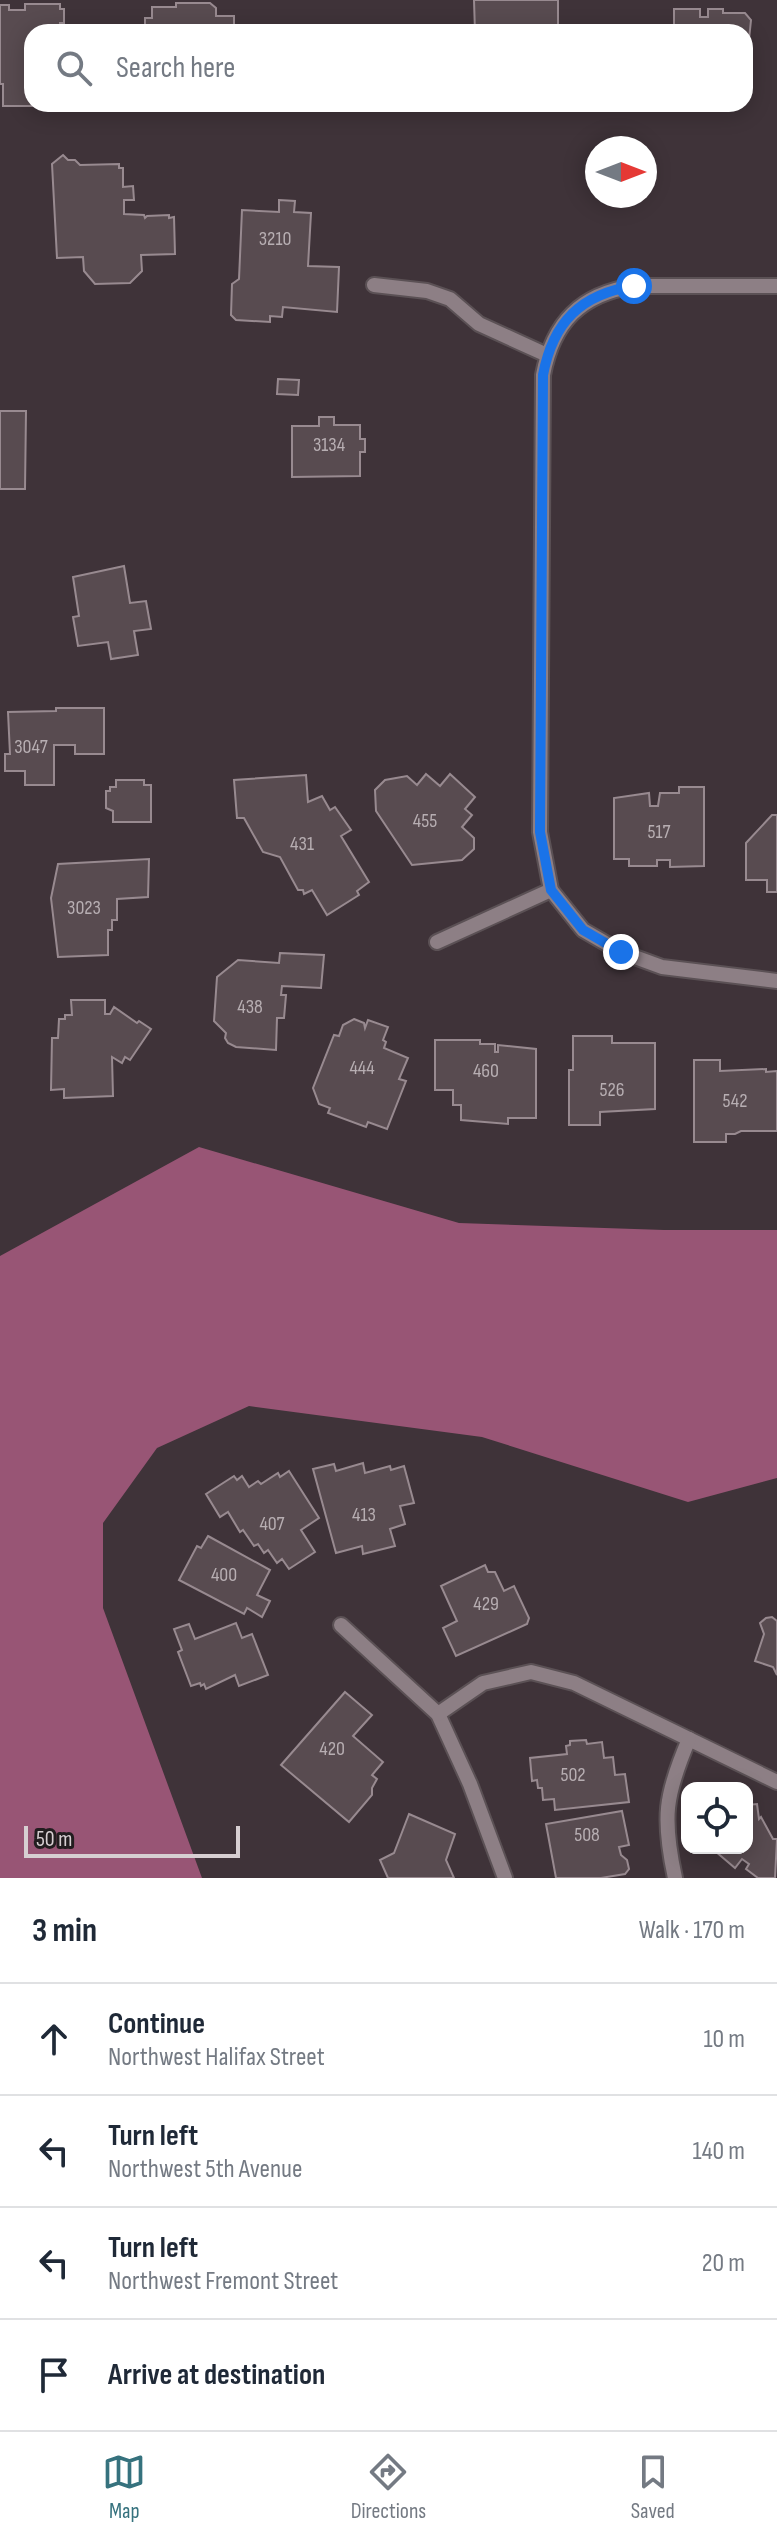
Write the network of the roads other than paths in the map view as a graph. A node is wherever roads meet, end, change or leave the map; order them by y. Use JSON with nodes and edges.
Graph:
{"nodes":[{"id":1,"x":374,"y":285,"type":"dead end"},
{"id":2,"x":777,"y":286,"type":"edge"},
{"id":3,"x":547,"y":355,"type":"junction"},
{"id":4,"x":551,"y":890,"type":"junction"},
{"id":5,"x":437,"y":942,"type":"dead end"},
{"id":6,"x":777,"y":981,"type":"edge"},
{"id":7,"x":341,"y":1625,"type":"dead end"},
{"id":8,"x":438,"y":1714,"type":"junction"},
{"id":9,"x":689,"y":1739,"type":"junction"},
{"id":10,"x":777,"y":1782,"type":"edge"},
{"id":11,"x":505,"y":1878,"type":"edge"},
{"id":12,"x":675,"y":1878,"type":"edge"}],
"edges":[{"from":1,"to":3,"type":"street"},
{"from":2,"to":3,"type":"street"},
{"from":3,"to":4,"type":"street"},
{"from":4,"to":5,"type":"street"},
{"from":4,"to":6,"type":"street"},
{"from":7,"to":8,"type":"street"},
{"from":8,"to":9,"type":"street"},
{"from":8,"to":11,"type":"street"},
{"from":9,"to":10,"type":"street"},
{"from":9,"to":12,"type":"street"}]}
